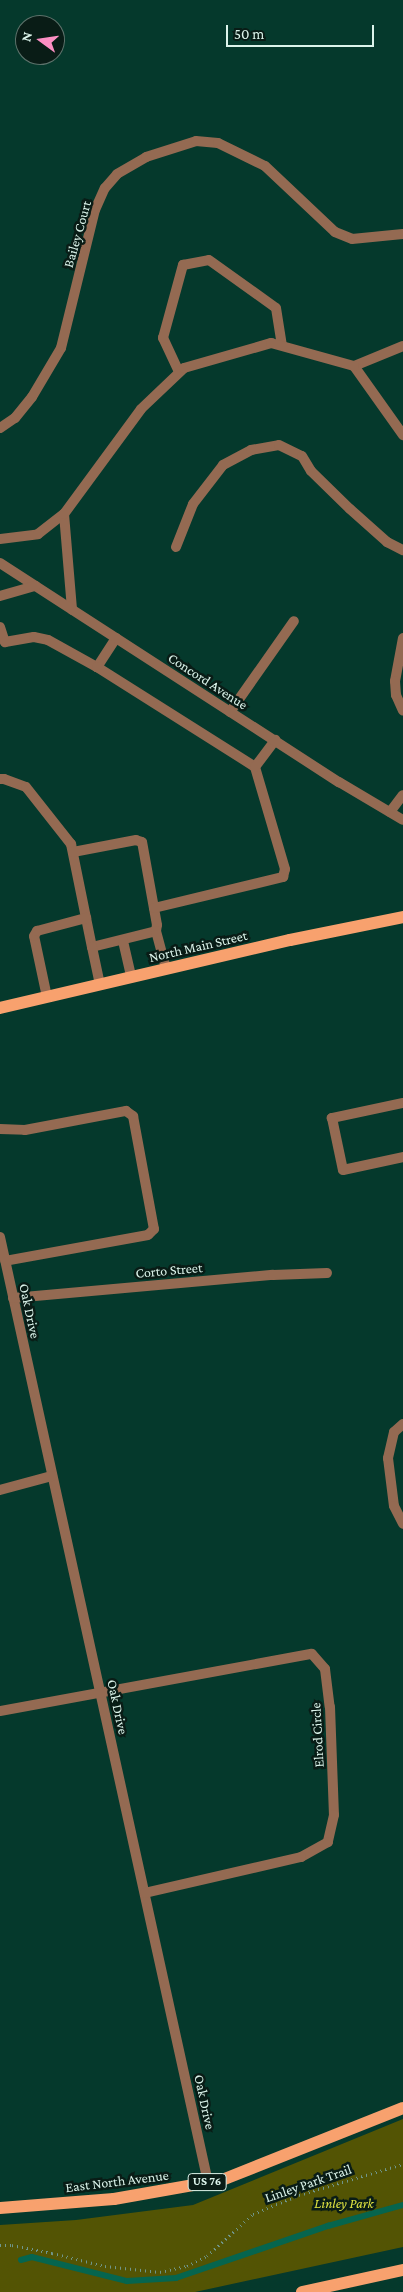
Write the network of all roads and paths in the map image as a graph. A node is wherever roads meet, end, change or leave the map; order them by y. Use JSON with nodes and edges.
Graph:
{"nodes":[{"id":1,"x":403,"y":234,"type":"edge"},
{"id":2,"x":282,"y":345,"type":"junction"},
{"id":3,"x":403,"y":346,"type":"edge"},
{"id":4,"x":354,"y":366,"type":"junction"},
{"id":5,"x":179,"y":372,"type":"junction"},
{"id":6,"x":0,"y":428,"type":"edge"},
{"id":7,"x":403,"y":435,"type":"edge"},
{"id":8,"x":64,"y":514,"type":"junction"},
{"id":9,"x":0,"y":539,"type":"edge"},
{"id":10,"x":176,"y":547,"type":"dead end"},
{"id":11,"x":403,"y":550,"type":"edge"},
{"id":12,"x":0,"y":563,"type":"edge"},
{"id":13,"x":36,"y":586,"type":"junction"},
{"id":14,"x":0,"y":596,"type":"edge"},
{"id":15,"x":72,"y":610,"type":"junction"},
{"id":16,"x":294,"y":621,"type":"dead end"},
{"id":17,"x":0,"y":627,"type":"edge"},
{"id":18,"x":116,"y":638,"type":"junction"},
{"id":19,"x":403,"y":638,"type":"edge"},
{"id":20,"x":2,"y":643,"type":"edge"},
{"id":21,"x":97,"y":667,"type":"junction"},
{"id":22,"x":403,"y":710,"type":"edge"},
{"id":23,"x":230,"y":712,"type":"junction"},
{"id":24,"x":275,"y":740,"type":"junction"},
{"id":25,"x":255,"y":767,"type":"junction"},
{"id":26,"x":0,"y":779,"type":"edge"},
{"id":27,"x":403,"y":795,"type":"edge"},
{"id":28,"x":390,"y":812,"type":"junction"},
{"id":29,"x":403,"y":820,"type":"edge"},
{"id":30,"x":73,"y":852,"type":"junction"},
{"id":31,"x":154,"y":908,"type":"junction"},
{"id":32,"x":403,"y":917,"type":"edge"},
{"id":33,"x":86,"y":918,"type":"junction"},
{"id":34,"x":156,"y":931,"type":"junction"},
{"id":35,"x":123,"y":941,"type":"junction"},
{"id":36,"x":92,"y":947,"type":"junction"},
{"id":37,"x":166,"y":969,"type":"junction"},
{"id":38,"x":131,"y":977,"type":"junction"},
{"id":39,"x":100,"y":984,"type":"junction"},
{"id":40,"x":47,"y":997,"type":"junction"},
{"id":41,"x":0,"y":1008,"type":"edge"},
{"id":42,"x":403,"y":1103,"type":"edge"},
{"id":43,"x":0,"y":1129,"type":"edge"},
{"id":44,"x":403,"y":1157,"type":"edge"},
{"id":45,"x":0,"y":1237,"type":"edge"},
{"id":46,"x":5,"y":1261,"type":"junction"},
{"id":47,"x":327,"y":1273,"type":"dead end"},
{"id":48,"x":13,"y":1298,"type":"junction"},
{"id":49,"x":403,"y":1424,"type":"edge"},
{"id":50,"x":52,"y":1476,"type":"junction"},
{"id":51,"x":0,"y":1490,"type":"edge"},
{"id":52,"x":403,"y":1524,"type":"edge"},
{"id":53,"x":101,"y":1692,"type":"junction"},
{"id":54,"x":0,"y":1711,"type":"edge"},
{"id":55,"x":144,"y":1893,"type":"junction"},
{"id":56,"x":403,"y":2108,"type":"edge"},
{"id":57,"x":403,"y":2164,"type":"edge"},
{"id":58,"x":208,"y":2182,"type":"junction"},
{"id":59,"x":0,"y":2208,"type":"edge"},
{"id":60,"x":0,"y":2245,"type":"edge"},
{"id":61,"x":403,"y":2270,"type":"edge"},
{"id":62,"x":302,"y":2292,"type":"edge"}],
"edges":[{"from":1,"to":6,"type":"street","name":"Bailey Court"},
{"from":2,"to":4,"type":"street"},
{"from":2,"to":5,"type":"street"},
{"from":2,"to":5,"type":"street"},
{"from":3,"to":4,"type":"street"},
{"from":4,"to":7,"type":"street"},
{"from":5,"to":8,"type":"street"},
{"from":8,"to":9,"type":"street"},
{"from":8,"to":15,"type":"street"},
{"from":10,"to":11,"type":"street"},
{"from":12,"to":13,"type":"street","name":"Concord Avenue"},
{"from":13,"to":14,"type":"street"},
{"from":13,"to":15,"type":"street","name":"Concord Avenue"},
{"from":15,"to":18,"type":"street","name":"Concord Avenue"},
{"from":16,"to":23,"type":"street"},
{"from":17,"to":20,"type":"street"},
{"from":18,"to":21,"type":"street"},
{"from":18,"to":23,"type":"street","name":"Concord Avenue"},
{"from":19,"to":22,"type":"street"},
{"from":20,"to":21,"type":"street"},
{"from":21,"to":25,"type":"street"},
{"from":23,"to":24,"type":"street","name":"Concord Avenue"},
{"from":24,"to":25,"type":"street"},
{"from":24,"to":28,"type":"street","name":"Concord Avenue"},
{"from":25,"to":31,"type":"street"},
{"from":26,"to":30,"type":"street"},
{"from":27,"to":28,"type":"street"},
{"from":28,"to":29,"type":"street","name":"Concord Avenue"},
{"from":30,"to":31,"type":"street"},
{"from":30,"to":33,"type":"street"},
{"from":31,"to":34,"type":"street"},
{"from":32,"to":37,"type":"main road","name":"North Main Street"},
{"from":33,"to":36,"type":"street"},
{"from":33,"to":40,"type":"street"},
{"from":34,"to":35,"type":"street"},
{"from":34,"to":37,"type":"street"},
{"from":35,"to":36,"type":"street"},
{"from":35,"to":38,"type":"street"},
{"from":36,"to":39,"type":"street"},
{"from":37,"to":38,"type":"main road","name":"North Main Street"},
{"from":38,"to":39,"type":"main road","name":"North Main Street"},
{"from":39,"to":40,"type":"main road","name":"North Main Street"},
{"from":40,"to":41,"type":"main road","name":"North Main Street"},
{"from":42,"to":44,"type":"street"},
{"from":43,"to":46,"type":"street"},
{"from":45,"to":46,"type":"street","name":"Oak Drive"},
{"from":46,"to":48,"type":"street","name":"Oak Drive"},
{"from":47,"to":48,"type":"street","name":"Corto Street"},
{"from":48,"to":50,"type":"street","name":"Oak Drive"},
{"from":49,"to":52,"type":"street"},
{"from":50,"to":51,"type":"street"},
{"from":50,"to":53,"type":"street","name":"Oak Drive"},
{"from":53,"to":54,"type":"street"},
{"from":53,"to":55,"type":"street","name":"Oak Drive"},
{"from":53,"to":55,"type":"street","name":"Elrod Circle"},
{"from":55,"to":58,"type":"street","name":"Oak Drive"},
{"from":56,"to":58,"type":"main road","name":"East North Avenue","number":"US 76"},
{"from":57,"to":60,"type":"path","name":"Linley Park Trail"},
{"from":58,"to":59,"type":"main road","name":"East North Avenue","number":"US 76"},
{"from":61,"to":62,"type":"main road"}]}
